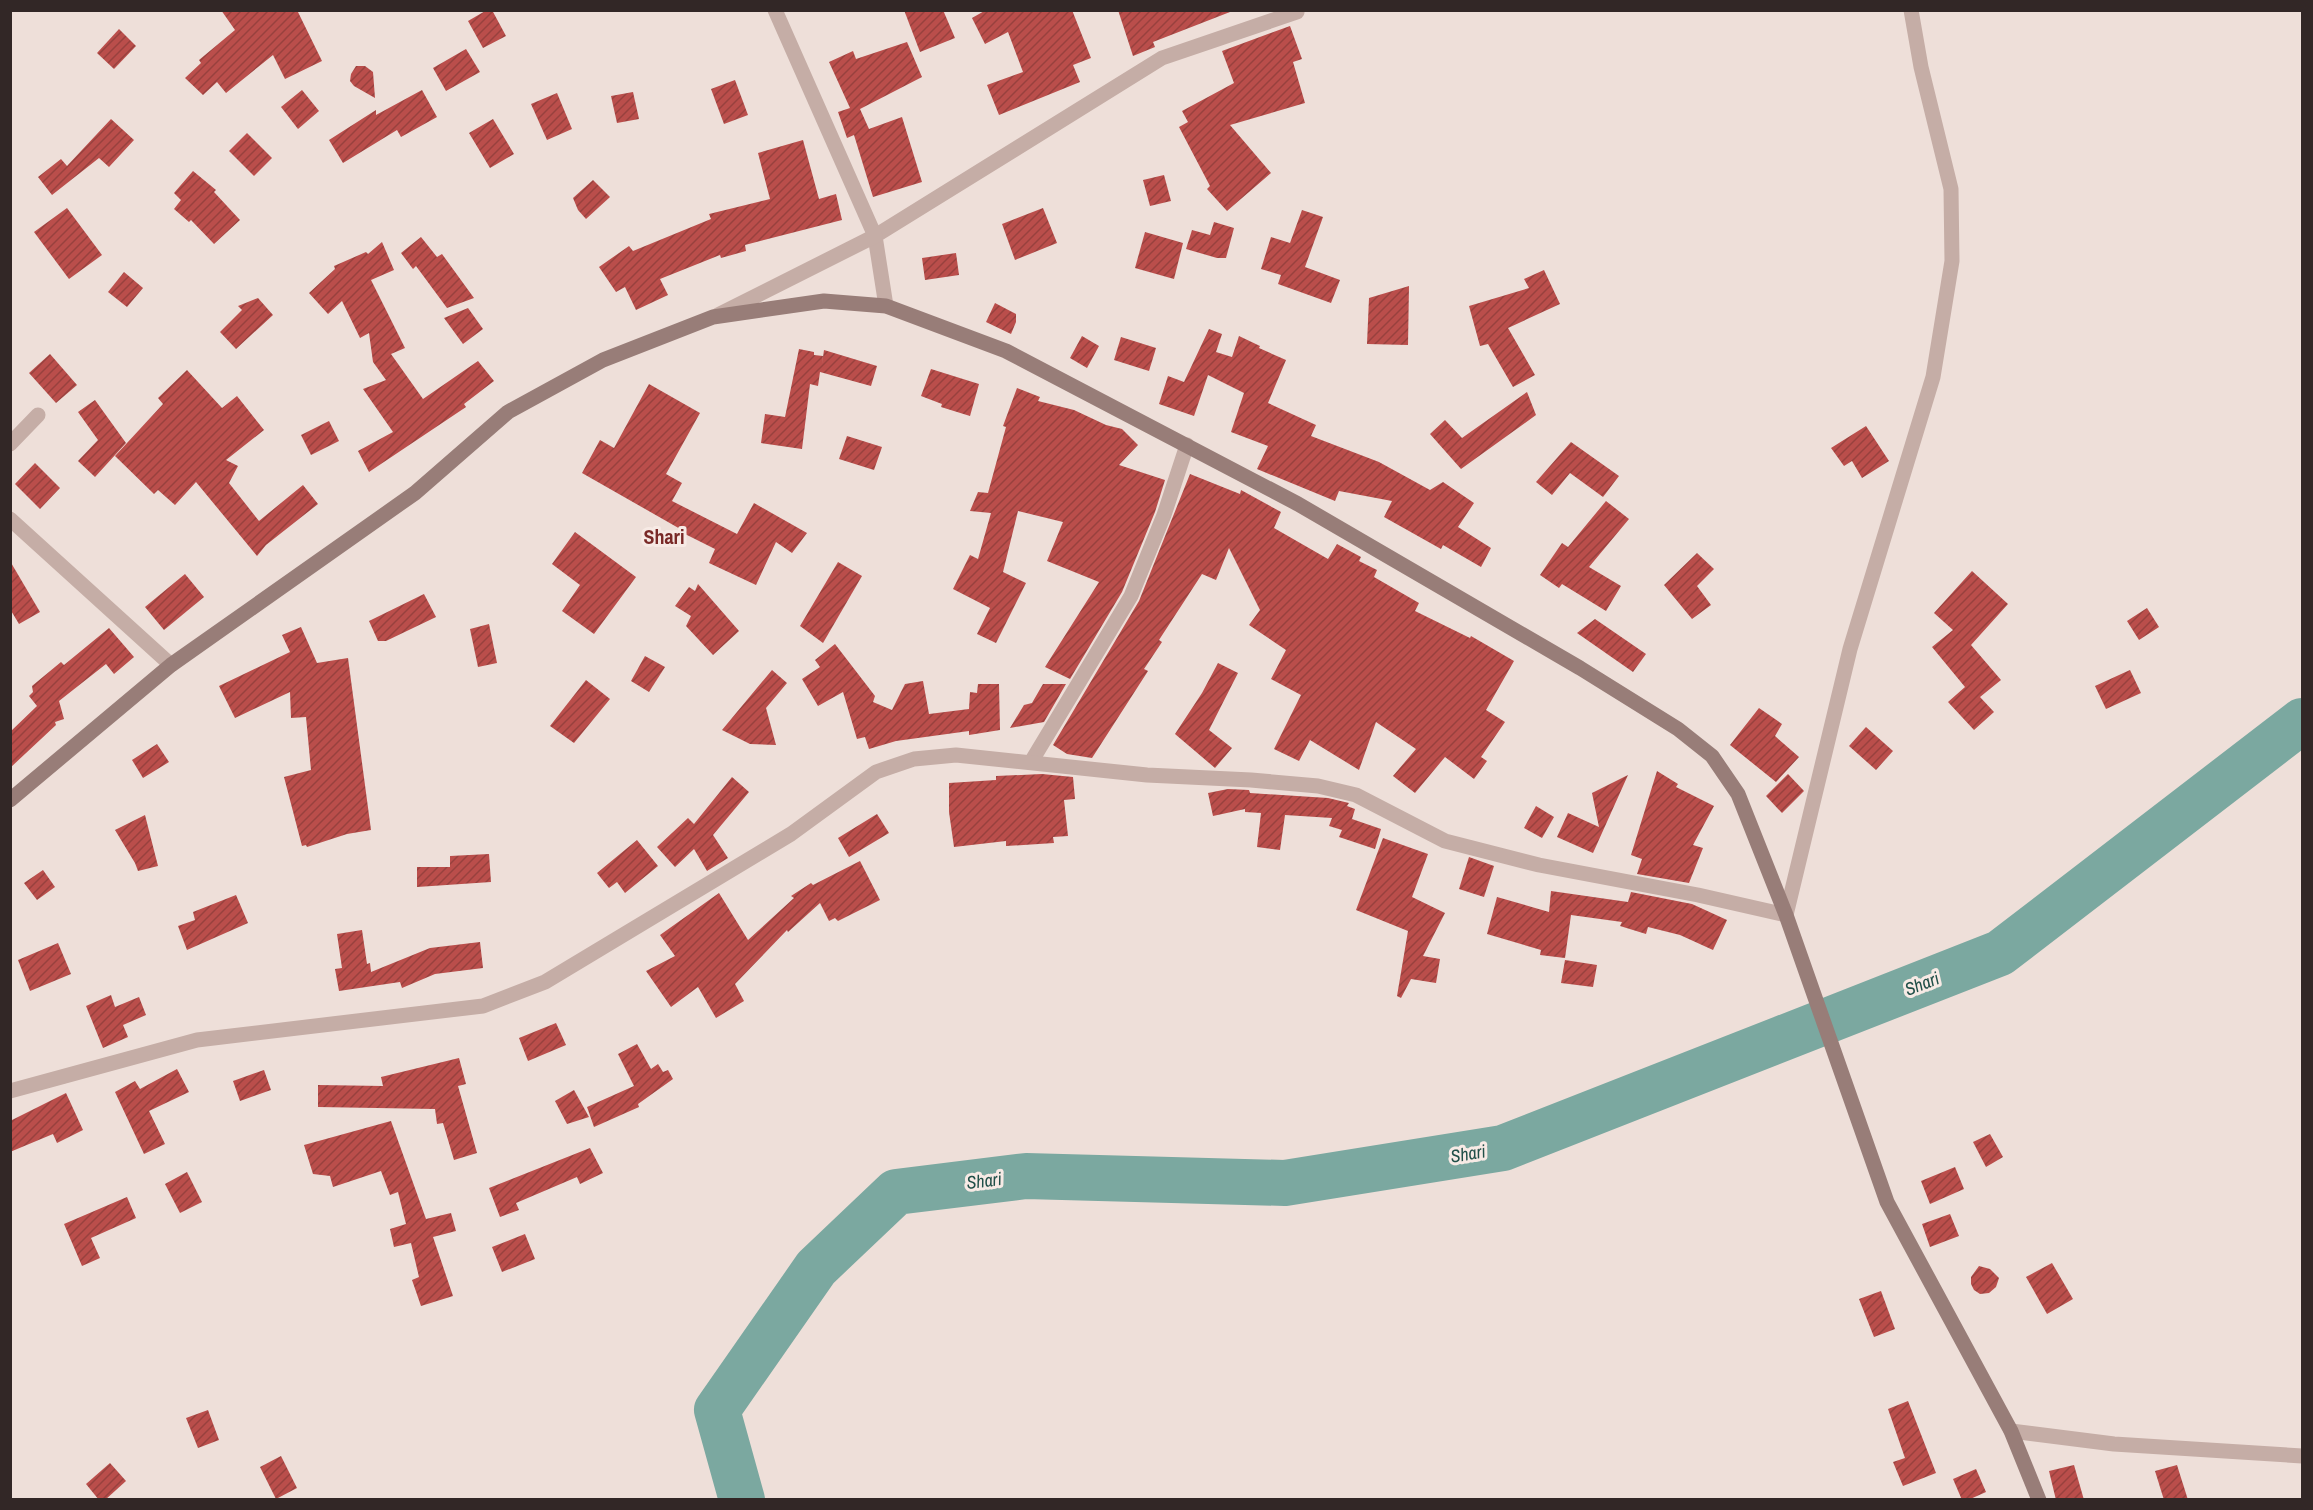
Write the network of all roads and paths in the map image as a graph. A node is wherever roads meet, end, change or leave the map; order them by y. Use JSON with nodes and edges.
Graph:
{"nodes":[{"id":1,"x":775,"y":10,"type":"edge"},
{"id":2,"x":1911,"y":10,"type":"edge"},
{"id":3,"x":1297,"y":12,"type":"edge"},
{"id":4,"x":875,"y":236,"type":"junction"},
{"id":5,"x":886,"y":306,"type":"junction"},
{"id":6,"x":713,"y":317,"type":"junction"},
{"id":7,"x":38,"y":415,"type":"dead end"},
{"id":8,"x":10,"y":444,"type":"edge"},
{"id":9,"x":1187,"y":445,"type":"junction"},
{"id":10,"x":10,"y":519,"type":"edge"},
{"id":11,"x":171,"y":665,"type":"junction"},
{"id":12,"x":1031,"y":762,"type":"junction"},
{"id":13,"x":10,"y":800,"type":"edge"},
{"id":14,"x":1786,"y":915,"type":"junction"},
{"id":15,"x":10,"y":1092,"type":"edge"},
{"id":16,"x":2011,"y":1431,"type":"junction"},
{"id":17,"x":2302,"y":1456,"type":"edge"},
{"id":18,"x":2039,"y":1500,"type":"edge"}],
"edges":[{"from":1,"to":4,"type":"street"},
{"from":2,"to":14,"type":"street"},
{"from":3,"to":4,"type":"street"},
{"from":4,"to":5,"type":"street"},
{"from":4,"to":6,"type":"street"},
{"from":5,"to":6,"type":"street"},
{"from":5,"to":9,"type":"street"},
{"from":6,"to":11,"type":"street"},
{"from":7,"to":8,"type":"street"},
{"from":9,"to":12,"type":"street"},
{"from":9,"to":14,"type":"street"},
{"from":10,"to":11,"type":"street"},
{"from":11,"to":13,"type":"street"},
{"from":12,"to":14,"type":"street"},
{"from":12,"to":15,"type":"street"},
{"from":14,"to":16,"type":"street"},
{"from":16,"to":17,"type":"street"},
{"from":16,"to":18,"type":"street"}]}
